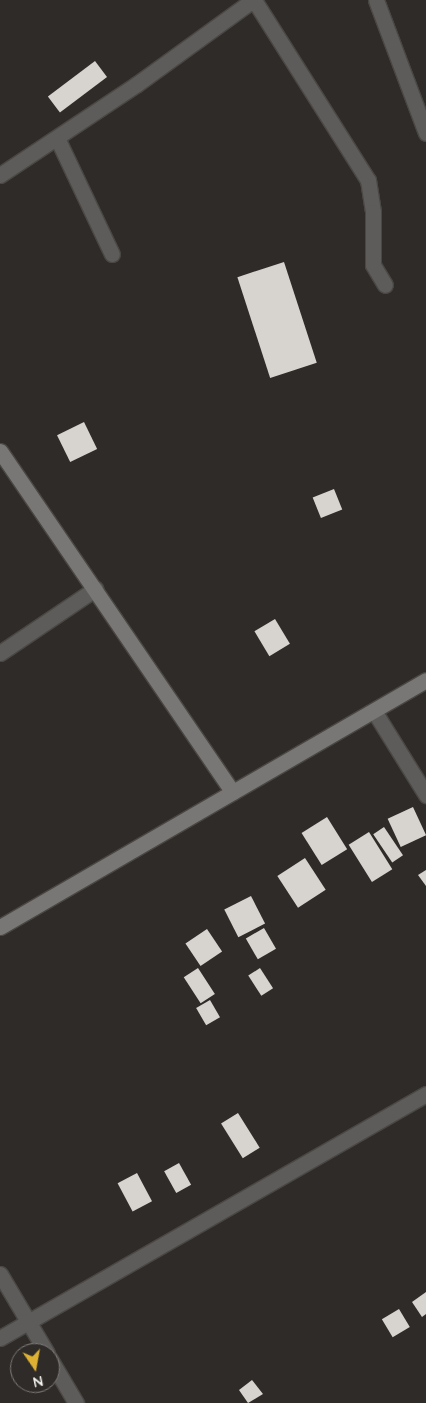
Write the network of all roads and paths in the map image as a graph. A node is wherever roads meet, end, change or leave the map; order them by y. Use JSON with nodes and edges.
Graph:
{"nodes":[{"id":1,"x":253,"y":0,"type":"edge"},
{"id":2,"x":376,"y":0,"type":"edge"},
{"id":3,"x":426,"y":133,"type":"edge"},
{"id":4,"x":58,"y":140,"type":"junction"},
{"id":5,"x":0,"y":175,"type":"edge"},
{"id":6,"x":112,"y":254,"type":"dead end"},
{"id":7,"x":385,"y":285,"type":"dead end"},
{"id":8,"x":0,"y":451,"type":"edge"},
{"id":9,"x":95,"y":589,"type":"junction"},
{"id":10,"x":0,"y":653,"type":"edge"},
{"id":11,"x":426,"y":680,"type":"edge"},
{"id":12,"x":374,"y":711,"type":"junction"},
{"id":13,"x":233,"y":792,"type":"junction"},
{"id":14,"x":426,"y":795,"type":"edge"},
{"id":15,"x":0,"y":927,"type":"edge"},
{"id":16,"x":426,"y":1094,"type":"edge"},
{"id":17,"x":0,"y":1274,"type":"edge"},
{"id":18,"x":28,"y":1322,"type":"junction"},
{"id":19,"x":0,"y":1338,"type":"edge"},
{"id":20,"x":41,"y":1343,"type":"edge"},
{"id":21,"x":60,"y":1375,"type":"edge"},
{"id":22,"x":76,"y":1403,"type":"edge"}],
"edges":[{"from":1,"to":4,"type":"street"},
{"from":1,"to":7,"type":"street"},
{"from":2,"to":3,"type":"street"},
{"from":4,"to":5,"type":"street"},
{"from":4,"to":6,"type":"street"},
{"from":8,"to":9,"type":"street"},
{"from":9,"to":10,"type":"street"},
{"from":9,"to":13,"type":"street"},
{"from":11,"to":12,"type":"street"},
{"from":12,"to":13,"type":"street"},
{"from":12,"to":14,"type":"street"},
{"from":13,"to":15,"type":"street"},
{"from":16,"to":18,"type":"street"},
{"from":17,"to":18,"type":"street"},
{"from":18,"to":19,"type":"street"},
{"from":18,"to":20,"type":"street"},
{"from":21,"to":22,"type":"street"}]}
